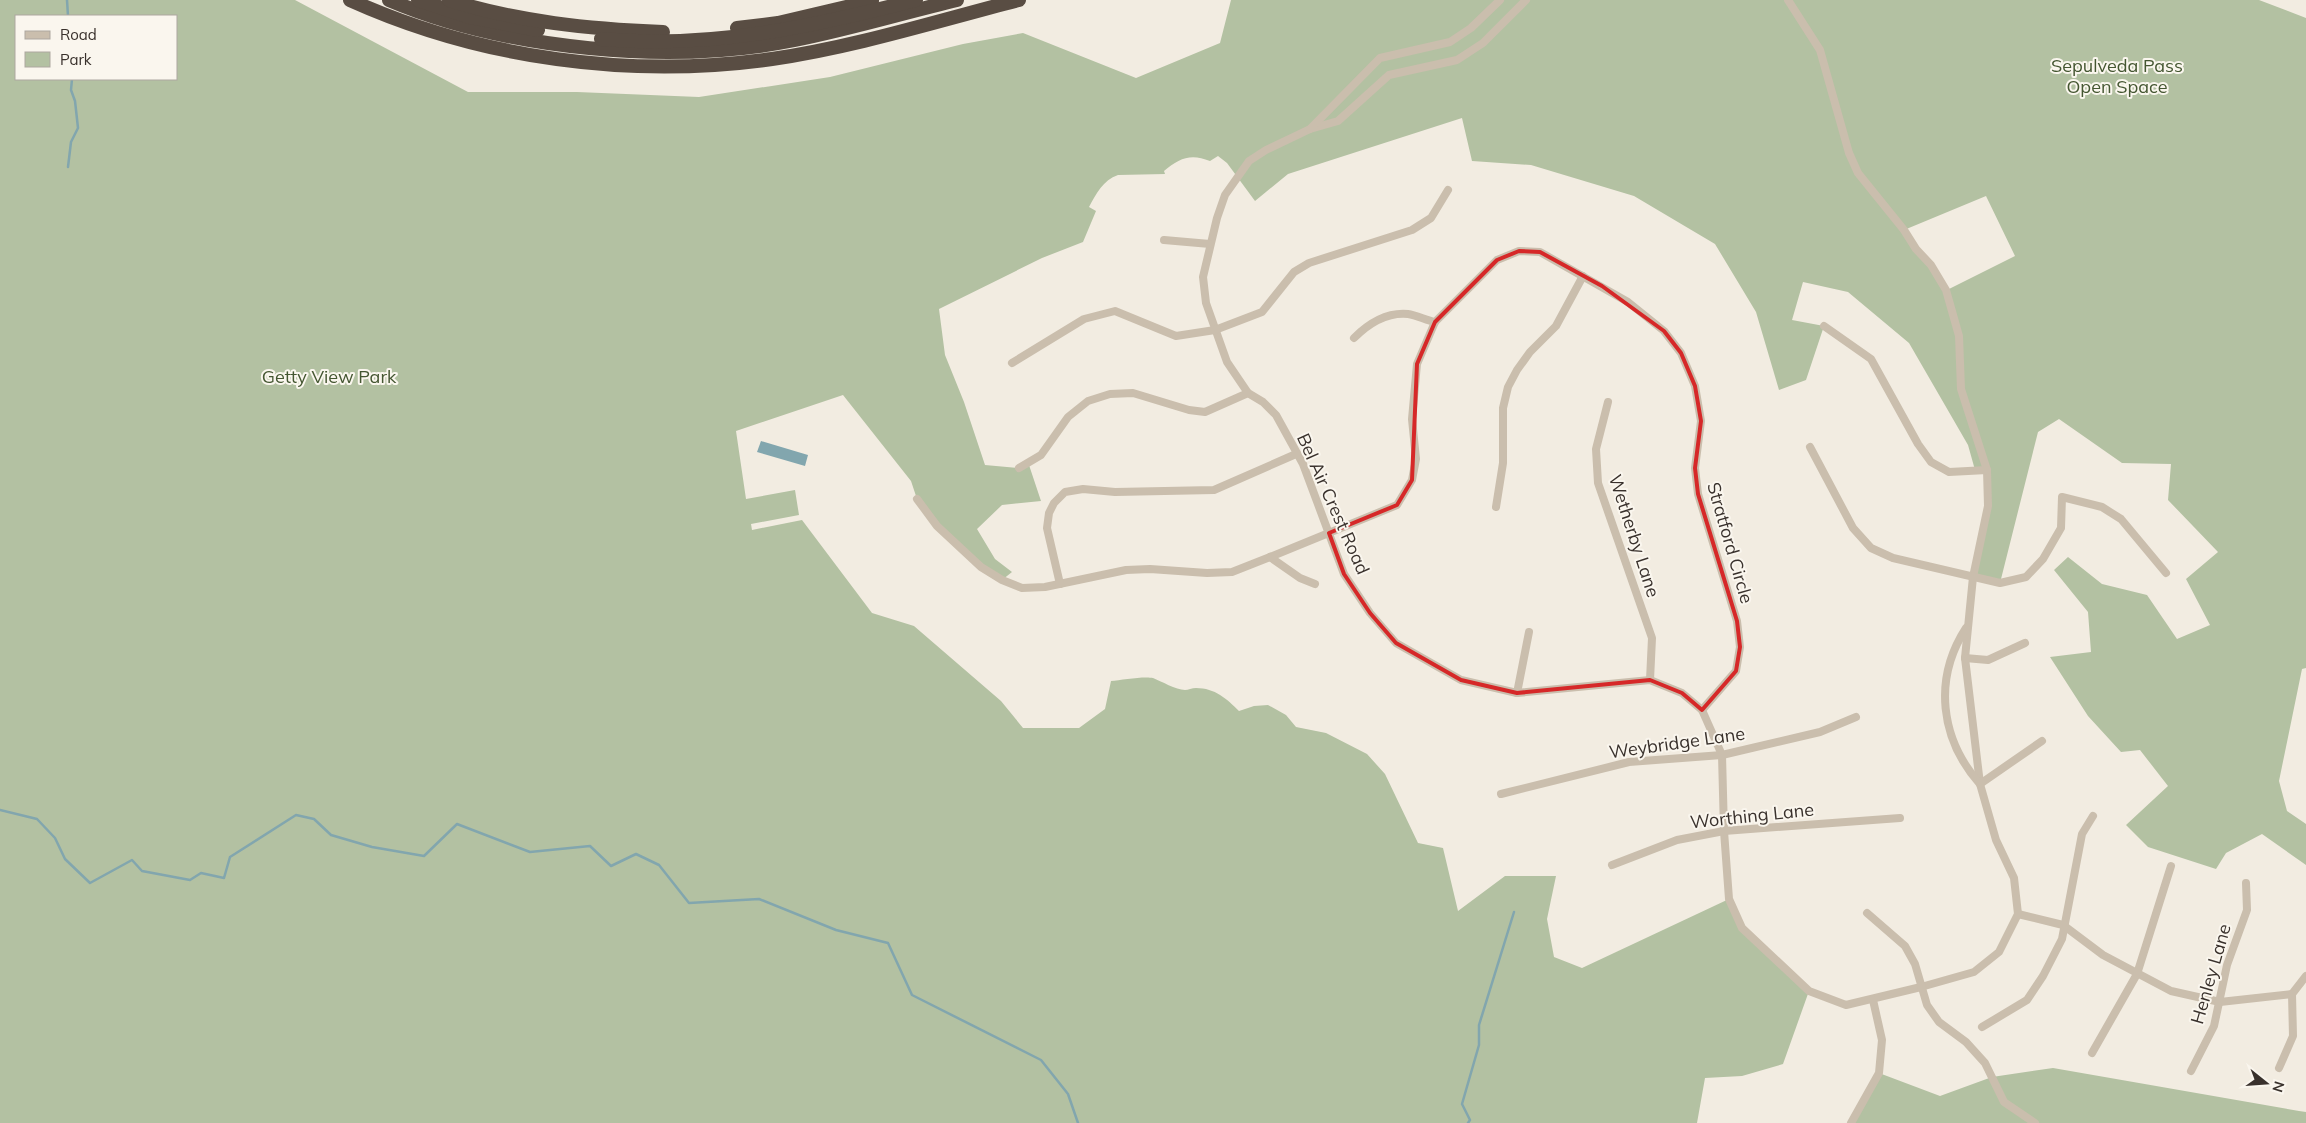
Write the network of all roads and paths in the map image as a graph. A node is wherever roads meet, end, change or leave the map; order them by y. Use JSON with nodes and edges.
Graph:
{"nodes":[{"id":1,"x":350,"y":0,"type":"edge"},
{"id":2,"x":390,"y":0,"type":"edge"},
{"id":3,"x":418,"y":0,"type":"edge"},
{"id":4,"x":449,"y":0,"type":"edge"},
{"id":5,"x":878,"y":0,"type":"edge"},
{"id":6,"x":916,"y":0,"type":"edge"},
{"id":7,"x":957,"y":0,"type":"edge"},
{"id":8,"x":1018,"y":0,"type":"edge"},
{"id":9,"x":1500,"y":0,"type":"edge"},
{"id":10,"x":1526,"y":0,"type":"edge"},
{"id":11,"x":1788,"y":0,"type":"edge"},
{"id":12,"x":1310,"y":130,"type":"junction"},
{"id":13,"x":1448,"y":190,"type":"dead end"},
{"id":14,"x":1164,"y":240,"type":"dead end"},
{"id":15,"x":1210,"y":244,"type":"junction"},
{"id":16,"x":1584,"y":276,"type":"junction"},
{"id":17,"x":1435,"y":322,"type":"junction"},
{"id":18,"x":1824,"y":326,"type":"dead end"},
{"id":19,"x":1215,"y":330,"type":"junction"},
{"id":20,"x":1354,"y":338,"type":"dead end"},
{"id":21,"x":1012,"y":363,"type":"dead end"},
{"id":22,"x":1248,"y":393,"type":"junction"},
{"id":23,"x":1608,"y":402,"type":"dead end"},
{"id":24,"x":1810,"y":447,"type":"dead end"},
{"id":25,"x":1296,"y":454,"type":"junction"},
{"id":26,"x":1019,"y":468,"type":"dead end"},
{"id":27,"x":1987,"y":470,"type":"junction"},
{"id":28,"x":918,"y":499,"type":"dead end"},
{"id":29,"x":1496,"y":507,"type":"dead end"},
{"id":30,"x":1330,"y":534,"type":"junction"},
{"id":31,"x":1270,"y":557,"type":"junction"},
{"id":32,"x":2166,"y":573,"type":"dead end"},
{"id":33,"x":1972,"y":578,"type":"junction"},
{"id":34,"x":1060,"y":584,"type":"junction"},
{"id":35,"x":1315,"y":584,"type":"dead end"},
{"id":36,"x":1968,"y":625,"type":"junction"},
{"id":37,"x":1529,"y":632,"type":"dead end"},
{"id":38,"x":2025,"y":643,"type":"dead end"},
{"id":39,"x":1964,"y":658,"type":"junction"},
{"id":40,"x":1650,"y":680,"type":"junction"},
{"id":41,"x":1517,"y":693,"type":"junction"},
{"id":42,"x":1702,"y":710,"type":"junction"},
{"id":43,"x":1856,"y":717,"type":"dead end"},
{"id":44,"x":2042,"y":741,"type":"dead end"},
{"id":45,"x":1722,"y":755,"type":"junction"},
{"id":46,"x":1980,"y":784,"type":"junction"},
{"id":47,"x":1501,"y":794,"type":"dead end"},
{"id":48,"x":2093,"y":816,"type":"dead end"},
{"id":49,"x":1900,"y":818,"type":"dead end"},
{"id":50,"x":1724,"y":830,"type":"junction"},
{"id":51,"x":1612,"y":865,"type":"dead end"},
{"id":52,"x":2170,"y":866,"type":"dead end"},
{"id":53,"x":2246,"y":883,"type":"dead end"},
{"id":54,"x":1867,"y":913,"type":"dead end"},
{"id":55,"x":2018,"y":914,"type":"junction"},
{"id":56,"x":2064,"y":925,"type":"junction"},
{"id":57,"x":2137,"y":974,"type":"junction"},
{"id":58,"x":2306,"y":976,"type":"edge"},
{"id":59,"x":1921,"y":987,"type":"junction"},
{"id":60,"x":2292,"y":994,"type":"junction"},
{"id":61,"x":1873,"y":1000,"type":"junction"},
{"id":62,"x":2220,"y":1002,"type":"junction"},
{"id":63,"x":1982,"y":1026,"type":"dead end"},
{"id":64,"x":2092,"y":1053,"type":"dead end"},
{"id":65,"x":2278,"y":1068,"type":"dead end"},
{"id":66,"x":2191,"y":1071,"type":"dead end"},
{"id":67,"x":1851,"y":1123,"type":"edge"},
{"id":68,"x":2035,"y":1123,"type":"edge"}],
"edges":[{"from":1,"to":8,"type":"highway"},
{"from":2,"to":7,"type":"highway"},
{"from":3,"to":6,"type":"highway"},
{"from":4,"to":5,"type":"highway"},
{"from":9,"to":12,"type":"street","name":"Bel Air Crest Road"},
{"from":10,"to":12,"type":"street","name":"Bel Air Crest Road"},
{"from":11,"to":27,"type":"street"},
{"from":12,"to":15,"type":"street","name":"Bel Air Crest Road"},
{"from":13,"to":19,"type":"street"},
{"from":14,"to":15,"type":"street"},
{"from":15,"to":19,"type":"street","name":"Bel Air Crest Road"},
{"from":16,"to":17,"type":"street","name":"Stratford Circle"},
{"from":16,"to":29,"type":"street"},
{"from":16,"to":42,"type":"street","name":"Stratford Circle"},
{"from":17,"to":20,"type":"street"},
{"from":17,"to":30,"type":"street","name":"Stratford Circle"},
{"from":18,"to":27,"type":"street"},
{"from":19,"to":21,"type":"street"},
{"from":19,"to":22,"type":"street","name":"Bel Air Crest Road"},
{"from":22,"to":25,"type":"street","name":"Bel Air Crest Road"},
{"from":22,"to":26,"type":"street"},
{"from":23,"to":40,"type":"street","name":"Wetherby Lane"},
{"from":24,"to":33,"type":"street"},
{"from":25,"to":30,"type":"street","name":"Bel Air Crest Road"},
{"from":25,"to":34,"type":"street"},
{"from":27,"to":33,"type":"street"},
{"from":28,"to":34,"type":"street","name":"Stratford Circle"},
{"from":30,"to":31,"type":"street","name":"Stratford Circle"},
{"from":30,"to":41,"type":"street","name":"Bel Air Crest Road"},
{"from":31,"to":34,"type":"street","name":"Stratford Circle"},
{"from":31,"to":35,"type":"street"},
{"from":32,"to":33,"type":"street"},
{"from":33,"to":36,"type":"street"},
{"from":36,"to":39,"type":"street"},
{"from":36,"to":46,"type":"street"},
{"from":37,"to":41,"type":"street"},
{"from":38,"to":39,"type":"street"},
{"from":39,"to":46,"type":"street"},
{"from":40,"to":41,"type":"street","name":"Bel Air Crest Road"},
{"from":40,"to":42,"type":"street","name":"Bel Air Crest Road"},
{"from":42,"to":45,"type":"street","name":"Bel Air Crest Road"},
{"from":43,"to":45,"type":"street","name":"Weybridge Lane"},
{"from":44,"to":46,"type":"street"},
{"from":45,"to":47,"type":"street","name":"Weybridge Lane"},
{"from":45,"to":50,"type":"street","name":"Bel Air Crest Road"},
{"from":46,"to":55,"type":"street"},
{"from":48,"to":56,"type":"street"},
{"from":49,"to":50,"type":"street","name":"Worthing Lane"},
{"from":50,"to":51,"type":"street","name":"Worthing Lane"},
{"from":50,"to":61,"type":"street","name":"Bel Air Crest Road"},
{"from":52,"to":57,"type":"street"},
{"from":53,"to":62,"type":"street","name":"Henley Lane"},
{"from":54,"to":59,"type":"street"},
{"from":55,"to":56,"type":"street"},
{"from":55,"to":59,"type":"street","name":"Bel Air Crest Road"},
{"from":56,"to":57,"type":"street"},
{"from":56,"to":63,"type":"street"},
{"from":57,"to":62,"type":"street"},
{"from":57,"to":64,"type":"street"},
{"from":58,"to":60,"type":"street"},
{"from":59,"to":61,"type":"street","name":"Bel Air Crest Road"},
{"from":59,"to":68,"type":"street"},
{"from":60,"to":62,"type":"street"},
{"from":60,"to":65,"type":"street"},
{"from":61,"to":67,"type":"street"},
{"from":62,"to":66,"type":"street","name":"Henley Lane"}]}
